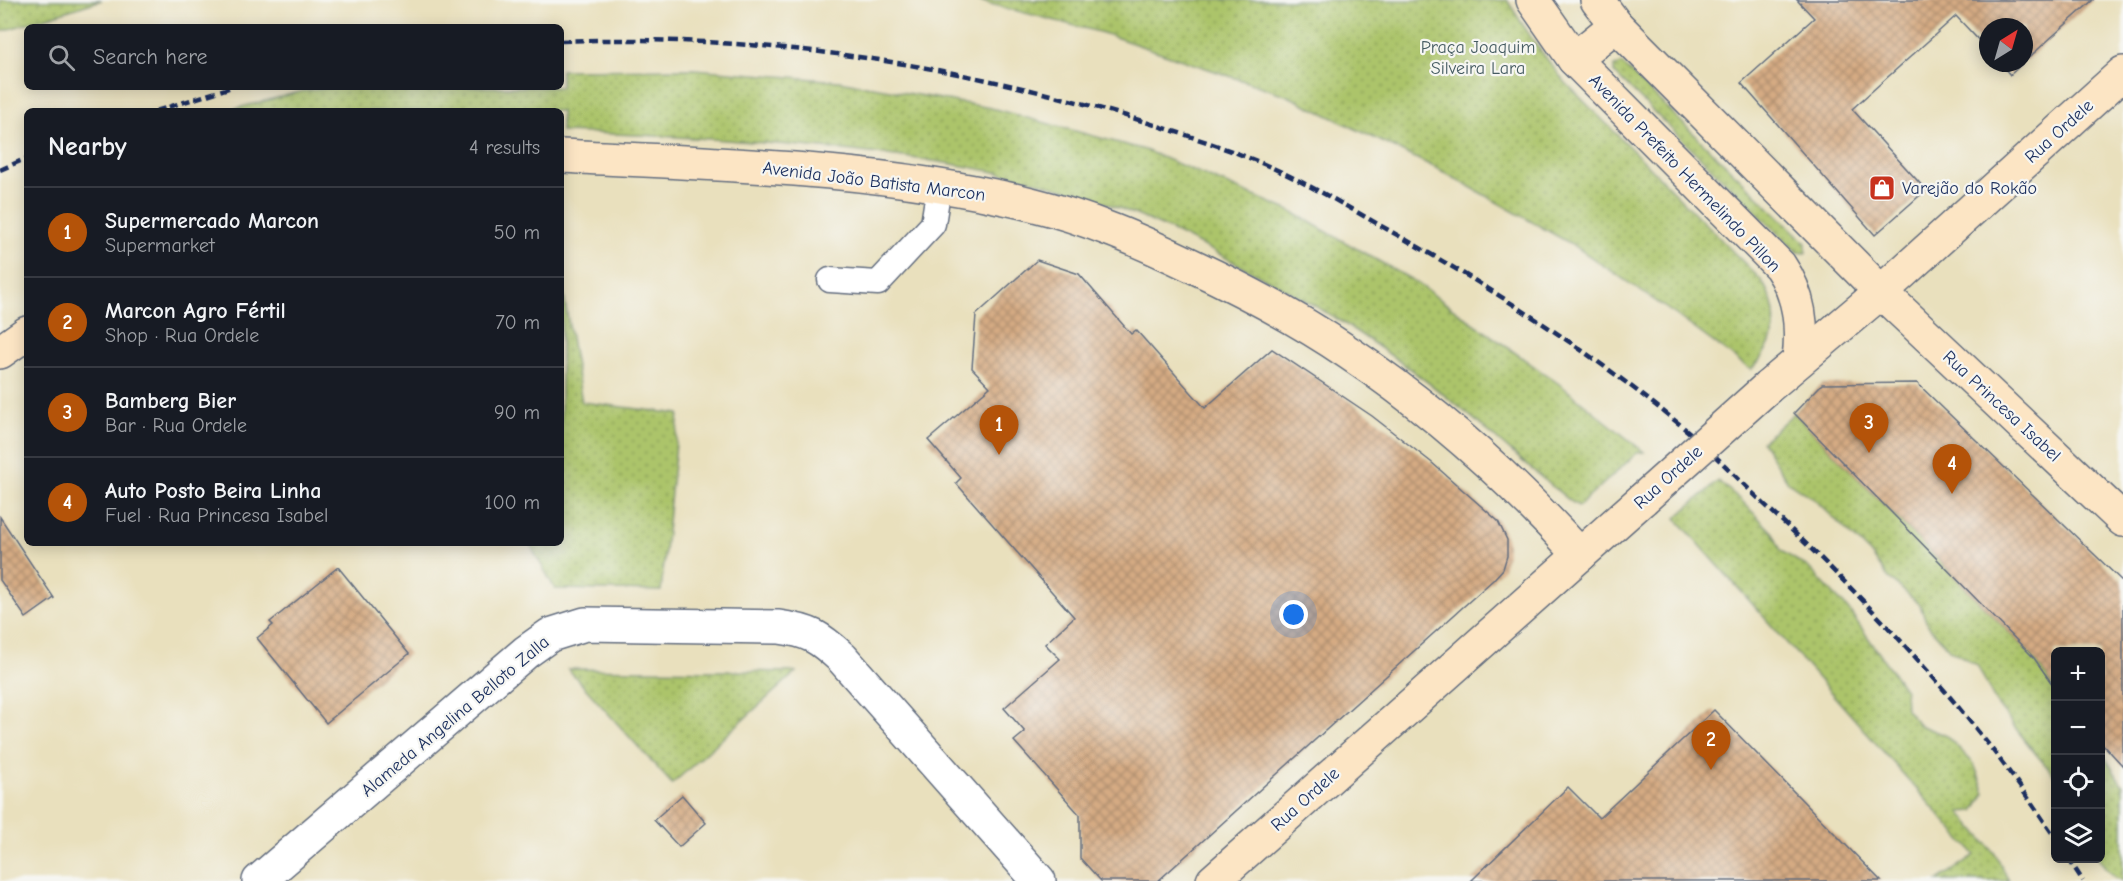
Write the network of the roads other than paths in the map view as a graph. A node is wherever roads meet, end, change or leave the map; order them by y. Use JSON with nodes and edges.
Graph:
{"nodes":[{"id":1,"x":1533,"y":0,"type":"edge"},
{"id":2,"x":1606,"y":13,"type":"edge"},
{"id":3,"x":1574,"y":59,"type":"junction"},
{"id":4,"x":2123,"y":73,"type":"edge"},
{"id":5,"x":564,"y":156,"type":"edge"},
{"id":6,"x":939,"y":186,"type":"junction"},
{"id":7,"x":831,"y":280,"type":"dead end"},
{"id":8,"x":1881,"y":292,"type":"junction"},
{"id":9,"x":24,"y":335,"type":"edge"},
{"id":10,"x":0,"y":352,"type":"edge"},
{"id":11,"x":1799,"y":360,"type":"junction"},
{"id":12,"x":2123,"y":520,"type":"edge"},
{"id":13,"x":1580,"y":555,"type":"junction"},
{"id":14,"x":259,"y":881,"type":"edge"},
{"id":15,"x":1039,"y":881,"type":"edge"},
{"id":16,"x":1213,"y":881,"type":"edge"}],
"edges":[{"from":1,"to":3,"type":"main road","name":"Avenida Prefeito Hermelindo Pillon"},
{"from":2,"to":3,"type":"main road"},
{"from":2,"to":8,"type":"main road"},
{"from":3,"to":11,"type":"main road","name":"Avenida Prefeito Hermelindo Pillon"},
{"from":4,"to":8,"type":"main road","name":"Rua Ordele"},
{"from":5,"to":6,"type":"main road","name":"Avenida João Batista Marcon"},
{"from":6,"to":7,"type":"lane"},
{"from":6,"to":13,"type":"main road","name":"Avenida João Batista Marcon"},
{"from":8,"to":11,"type":"main road","name":"Rua Ordele"},
{"from":8,"to":12,"type":"main road","name":"Rua Princesa Isabel"},
{"from":9,"to":10,"type":"main road"},
{"from":11,"to":13,"type":"main road","name":"Rua Ordele","bridge":true},
{"from":13,"to":16,"type":"main road","name":"Rua Ordele"},
{"from":14,"to":15,"type":"street","name":"Alameda Angelina Belloto Zalla"}]}
